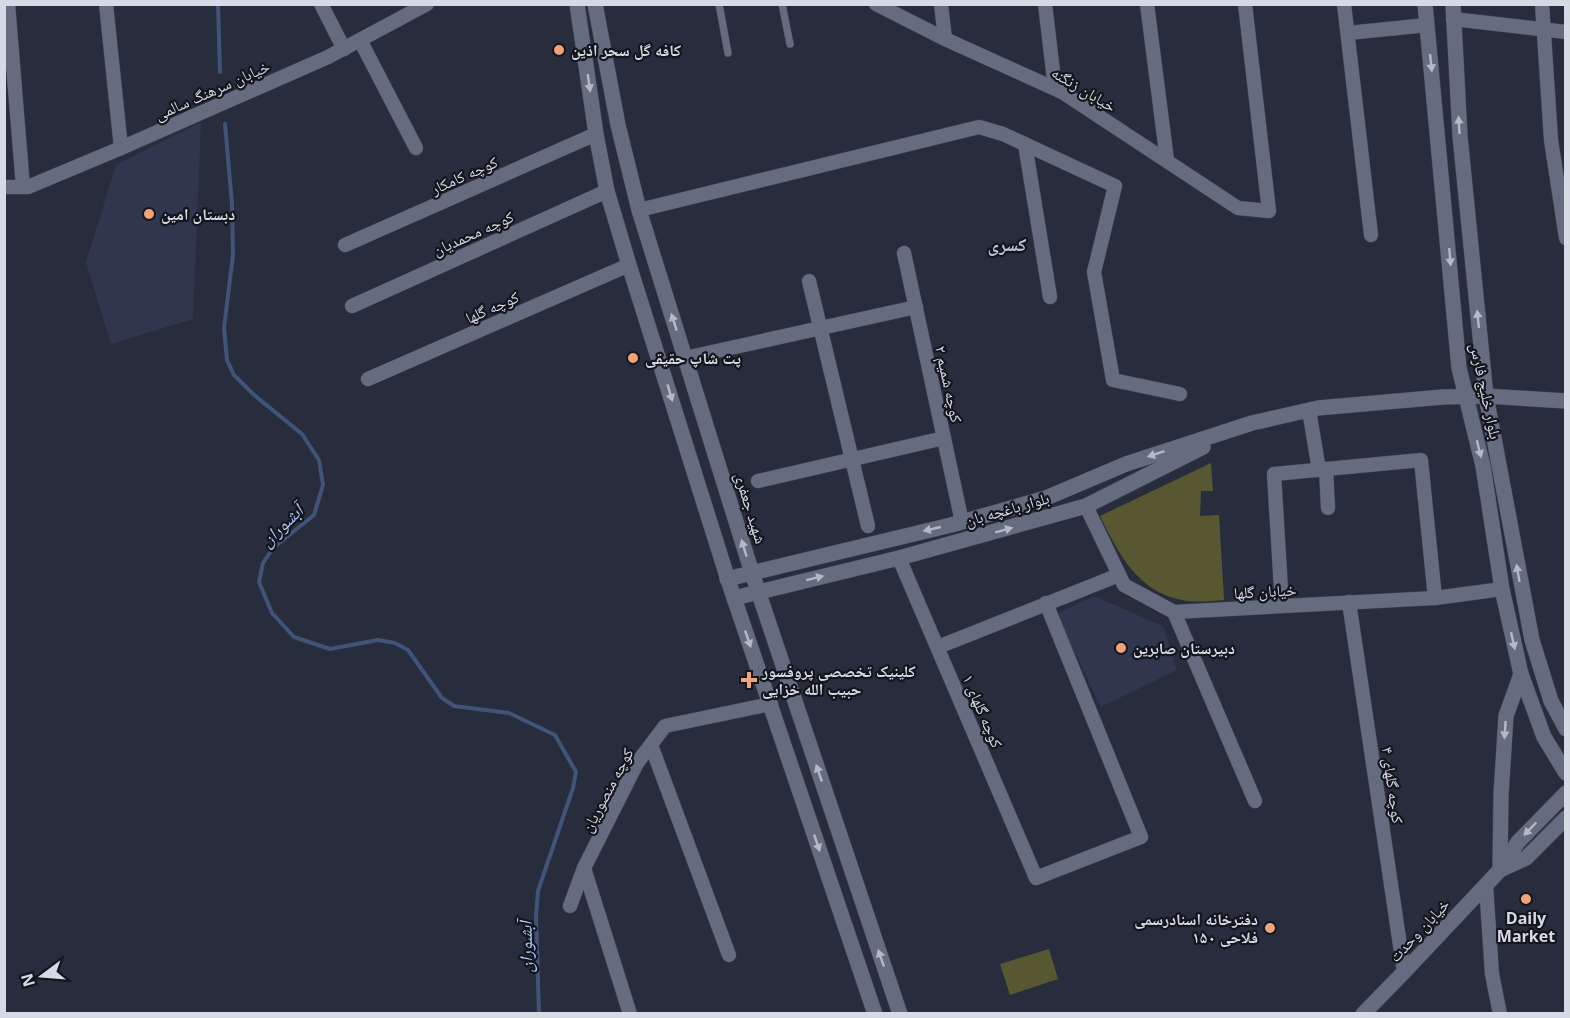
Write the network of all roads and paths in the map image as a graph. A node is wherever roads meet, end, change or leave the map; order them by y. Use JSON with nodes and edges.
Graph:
{"nodes":[{"id":1,"x":8,"y":4,"type":"edge"},
{"id":2,"x":106,"y":4,"type":"edge"},
{"id":3,"x":321,"y":4,"type":"edge"},
{"id":4,"x":427,"y":4,"type":"edge"},
{"id":5,"x":577,"y":4,"type":"edge"},
{"id":6,"x":595,"y":4,"type":"edge"},
{"id":7,"x":719,"y":4,"type":"edge"},
{"id":8,"x":782,"y":4,"type":"edge"},
{"id":9,"x":876,"y":4,"type":"edge"},
{"id":10,"x":941,"y":4,"type":"edge"},
{"id":11,"x":1045,"y":4,"type":"edge"},
{"id":12,"x":1147,"y":4,"type":"edge"},
{"id":13,"x":1245,"y":4,"type":"edge"},
{"id":14,"x":1344,"y":4,"type":"edge"},
{"id":15,"x":1425,"y":4,"type":"edge"},
{"id":16,"x":1542,"y":4,"type":"edge"},
{"id":17,"x":1453,"y":12,"type":"edge"},
{"id":18,"x":1427,"y":24,"type":"junction"},
{"id":19,"x":1544,"y":28,"type":"junction"},
{"id":20,"x":1566,"y":32,"type":"edge"},
{"id":21,"x":1348,"y":33,"type":"junction"},
{"id":22,"x":945,"y":39,"type":"junction"},
{"id":23,"x":360,"y":40,"type":"junction"},
{"id":24,"x":790,"y":44,"type":"dead end"},
{"id":25,"x":344,"y":49,"type":"junction"},
{"id":26,"x":728,"y":53,"type":"dead end"},
{"id":27,"x":1055,"y":88,"type":"junction"},
{"id":28,"x":596,"y":134,"type":"junction"},
{"id":29,"x":1025,"y":144,"type":"junction"},
{"id":30,"x":121,"y":148,"type":"junction"},
{"id":31,"x":416,"y":148,"type":"dead end"},
{"id":32,"x":1167,"y":160,"type":"junction"},
{"id":33,"x":4,"y":187,"type":"edge"},
{"id":34,"x":23,"y":187,"type":"junction"},
{"id":35,"x":607,"y":191,"type":"junction"},
{"id":36,"x":639,"y":210,"type":"junction"},
{"id":37,"x":1371,"y":235,"type":"dead end"},
{"id":38,"x":1566,"y":238,"type":"edge"},
{"id":39,"x":345,"y":245,"type":"dead end"},
{"id":40,"x":904,"y":254,"type":"dead end"},
{"id":41,"x":628,"y":265,"type":"junction"},
{"id":42,"x":809,"y":281,"type":"dead end"},
{"id":43,"x":1050,"y":297,"type":"dead end"},
{"id":44,"x":352,"y":306,"type":"dead end"},
{"id":45,"x":916,"y":307,"type":"junction"},
{"id":46,"x":820,"y":329,"type":"junction"},
{"id":47,"x":685,"y":358,"type":"junction"},
{"id":48,"x":368,"y":379,"type":"dead end"},
{"id":49,"x":1180,"y":394,"type":"dead end"},
{"id":50,"x":1466,"y":396,"type":"junction"},
{"id":51,"x":1486,"y":396,"type":"junction"},
{"id":52,"x":1566,"y":401,"type":"edge"},
{"id":53,"x":1309,"y":410,"type":"junction"},
{"id":54,"x":1252,"y":423,"type":"junction"},
{"id":55,"x":944,"y":438,"type":"junction"},
{"id":56,"x":852,"y":459,"type":"junction"},
{"id":57,"x":1322,"y":469,"type":"junction"},
{"id":58,"x":758,"y":481,"type":"dead end"},
{"id":59,"x":1086,"y":506,"type":"junction"},
{"id":60,"x":1328,"y":508,"type":"dead end"},
{"id":61,"x":962,"y":522,"type":"junction"},
{"id":62,"x":868,"y":526,"type":"dead end"},
{"id":63,"x":900,"y":558,"type":"junction"},
{"id":64,"x":772,"y":568,"type":"junction"},
{"id":65,"x":752,"y":573,"type":"junction"},
{"id":66,"x":1119,"y":575,"type":"junction"},
{"id":67,"x":728,"y":579,"type":"junction"},
{"id":68,"x":775,"y":588,"type":"junction"},
{"id":69,"x":1502,"y":589,"type":"junction"},
{"id":70,"x":758,"y":592,"type":"junction"},
{"id":71,"x":734,"y":598,"type":"junction"},
{"id":72,"x":1435,"y":598,"type":"junction"},
{"id":73,"x":1349,"y":602,"type":"junction"},
{"id":74,"x":1046,"y":603,"type":"junction"},
{"id":75,"x":1282,"y":606,"type":"junction"},
{"id":76,"x":1174,"y":612,"type":"junction"},
{"id":77,"x":938,"y":647,"type":"junction"},
{"id":78,"x":1521,"y":674,"type":"junction"},
{"id":79,"x":771,"y":704,"type":"junction"},
{"id":80,"x":1566,"y":729,"type":"edge"},
{"id":81,"x":651,"y":745,"type":"junction"},
{"id":82,"x":1566,"y":772,"type":"edge"},
{"id":83,"x":1566,"y":793,"type":"edge"},
{"id":84,"x":1255,"y":801,"type":"dead end"},
{"id":85,"x":1566,"y":818,"type":"edge"},
{"id":86,"x":584,"y":868,"type":"junction"},
{"id":87,"x":1500,"y":870,"type":"junction"},
{"id":88,"x":1485,"y":885,"type":"junction"},
{"id":89,"x":570,"y":906,"type":"dead end"},
{"id":90,"x":729,"y":955,"type":"dead end"},
{"id":91,"x":1404,"y":972,"type":"junction"},
{"id":92,"x":630,"y":1014,"type":"edge"},
{"id":93,"x":874,"y":1014,"type":"edge"},
{"id":94,"x":900,"y":1014,"type":"edge"},
{"id":95,"x":1363,"y":1014,"type":"edge"},
{"id":96,"x":1500,"y":1014,"type":"edge"}],
"edges":[{"from":1,"to":34,"type":"street"},
{"from":2,"to":30,"type":"street"},
{"from":3,"to":25,"type":"street"},
{"from":4,"to":23,"type":"street","name":"خیابان سرهنگ سالمی"},
{"from":5,"to":28,"type":"main road","one_way":true},
{"from":6,"to":36,"type":"main road","name":"شهید جعفری"},
{"from":7,"to":26,"type":"lane"},
{"from":8,"to":24,"type":"lane"},
{"from":9,"to":22,"type":"street","name":"خیابان زنگنه"},
{"from":10,"to":22,"type":"street"},
{"from":11,"to":27,"type":"street"},
{"from":12,"to":32,"type":"street"},
{"from":13,"to":32,"type":"street","name":"خیابان زنگنه"},
{"from":14,"to":21,"type":"street"},
{"from":15,"to":18,"type":"main road","name":"بلوار خلیج فارس"},
{"from":16,"to":19,"type":"street"},
{"from":17,"to":19,"type":"street"},
{"from":51,"to":17,"type":"main road","name":"بلوار خلیج فارس","one_way":true},
{"from":18,"to":21,"type":"street"},
{"from":18,"to":50,"type":"main road","name":"بلوار خلیج فارس","one_way":true},
{"from":19,"to":20,"type":"street"},
{"from":19,"to":38,"type":"street"},
{"from":21,"to":37,"type":"street"},
{"from":22,"to":27,"type":"street","name":"خیابان زنگنه"},
{"from":23,"to":25,"type":"street","name":"خیابان سرهنگ سالمی"},
{"from":23,"to":31,"type":"street"},
{"from":25,"to":30,"type":"street","name":"خیابان سرهنگ سالمی"},
{"from":27,"to":32,"type":"street","name":"خیابان زنگنه"},
{"from":28,"to":35,"type":"main road"},
{"from":28,"to":39,"type":"street","name":"کوچه کامکار"},
{"from":29,"to":36,"type":"street"},
{"from":29,"to":43,"type":"street"},
{"from":29,"to":49,"type":"street"},
{"from":30,"to":34,"type":"street","name":"خیابان سرهنگ سالمی"},
{"from":33,"to":34,"type":"street","name":"خیابان سرهنگ سالمی"},
{"from":35,"to":41,"type":"main road"},
{"from":35,"to":44,"type":"street","name":"کوچه محمدیان"},
{"from":47,"to":36,"type":"main road","name":"شهید جعفری","one_way":true},
{"from":40,"to":45,"type":"street","name":"کوچه شمیم ۲"},
{"from":41,"to":48,"type":"street","name":"کوچه گلها"},
{"from":41,"to":67,"type":"main road","one_way":true},
{"from":42,"to":46,"type":"street"},
{"from":45,"to":46,"type":"street"},
{"from":45,"to":55,"type":"street","name":"کوچه شمیم ۲"},
{"from":46,"to":47,"type":"street"},
{"from":46,"to":56,"type":"street"},
{"from":65,"to":47,"type":"main road","name":"شهید جعفری","one_way":true},
{"from":50,"to":51,"type":"main road","name":"بلوار باغچه بان"},
{"from":50,"to":53,"type":"main road","name":"بلوار باغچه بان"},
{"from":50,"to":69,"type":"main road","name":"بلوار خلیج فارس","one_way":true},
{"from":51,"to":52,"type":"main road","name":"بلوار باغچه بان"},
{"from":80,"to":51,"type":"main road","name":"بلوار خلیج فارس","one_way":true},
{"from":53,"to":54,"type":"main road","name":"بلوار باغچه بان"},
{"from":53,"to":57,"type":"street"},
{"from":54,"to":59,"type":"main road","name":"بلوار باغچه بان"},
{"from":54,"to":61,"type":"main road","name":"بلوار باغچه بان","one_way":true},
{"from":55,"to":56,"type":"street"},
{"from":55,"to":61,"type":"street","name":"کوچه شمیم ۲"},
{"from":56,"to":58,"type":"street"},
{"from":56,"to":62,"type":"street"},
{"from":57,"to":60,"type":"street"},
{"from":57,"to":72,"type":"street"},
{"from":57,"to":75,"type":"street"},
{"from":63,"to":59,"type":"main road","name":"بلوار باغچه بان","one_way":true},
{"from":59,"to":66,"type":"street"},
{"from":61,"to":64,"type":"main road","name":"بلوار باغچه بان","one_way":true},
{"from":68,"to":63,"type":"main road","name":"بلوار باغچه بان","one_way":true},
{"from":63,"to":77,"type":"street","name":"کوچه گلهای ۱"},
{"from":64,"to":65,"type":"main road","name":"بلوار باغچه بان"},
{"from":64,"to":68,"type":"main road"},
{"from":65,"to":67,"type":"main road","name":"بلوار باغچه بان"},
{"from":65,"to":70,"type":"main road","name":"شهید جعفری"},
{"from":66,"to":74,"type":"street"},
{"from":66,"to":76,"type":"street"},
{"from":67,"to":71,"type":"main road"},
{"from":68,"to":70,"type":"main road","name":"بلوار باغچه بان"},
{"from":69,"to":72,"type":"street","name":"خیابان گلها"},
{"from":69,"to":78,"type":"main road","name":"بلوار خلیج فارس","one_way":true},
{"from":70,"to":71,"type":"main road","name":"بلوار باغچه بان"},
{"from":94,"to":70,"type":"main road","name":"شهید جعفری","one_way":true},
{"from":71,"to":79,"type":"main road","one_way":true},
{"from":72,"to":73,"type":"street","name":"خیابان گلها"},
{"from":73,"to":75,"type":"street","name":"خیابان گلها"},
{"from":73,"to":91,"type":"street","name":"کوچه گلهای ۴"},
{"from":74,"to":77,"type":"street"},
{"from":74,"to":77,"type":"street","name":"کوچه گلهای ۱"},
{"from":75,"to":76,"type":"street","name":"خیابان گلها"},
{"from":76,"to":84,"type":"street"},
{"from":78,"to":82,"type":"main road","name":"بلوار خلیج فارس"},
{"from":78,"to":87,"type":"main road","one_way":true},
{"from":79,"to":81,"type":"street","name":"کوچه منصوریان"},
{"from":79,"to":93,"type":"main road","one_way":true},
{"from":81,"to":86,"type":"street","name":"کوچه منصوریان"},
{"from":81,"to":90,"type":"street"},
{"from":83,"to":87,"type":"main road","one_way":true},
{"from":85,"to":87,"type":"main road"},
{"from":86,"to":89,"type":"street","name":"کوچه منصوریان"},
{"from":86,"to":92,"type":"street"},
{"from":87,"to":88,"type":"main road","name":"خیابان وحدت"},
{"from":88,"to":91,"type":"main road","name":"خیابان وحدت"},
{"from":88,"to":96,"type":"street"},
{"from":91,"to":95,"type":"main road","name":"خیابان وحدت"}]}
